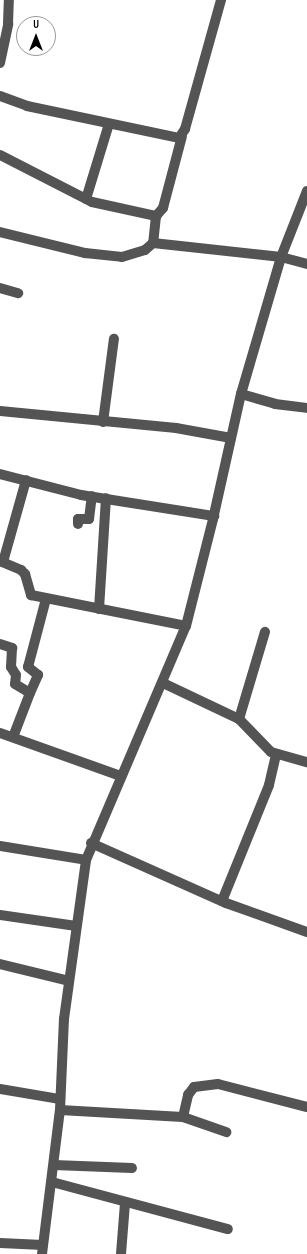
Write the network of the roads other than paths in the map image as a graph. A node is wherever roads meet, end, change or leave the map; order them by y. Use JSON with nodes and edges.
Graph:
{"nodes":[{"id":1,"x":9,"y":0,"type":"edge"},
{"id":2,"x":221,"y":0,"type":"edge"},
{"id":3,"x":0,"y":63,"type":"edge"},
{"id":4,"x":0,"y":96,"type":"edge"},
{"id":5,"x":109,"y":124,"type":"junction"},
{"id":6,"x":182,"y":136,"type":"junction"},
{"id":7,"x":0,"y":155,"type":"edge"},
{"id":8,"x":307,"y":191,"type":"edge"},
{"id":9,"x":86,"y":199,"type":"junction"},
{"id":10,"x":156,"y":216,"type":"junction"},
{"id":11,"x":0,"y":232,"type":"edge"},
{"id":12,"x":153,"y":243,"type":"junction"},
{"id":13,"x":281,"y":258,"type":"junction"},
{"id":14,"x":307,"y":264,"type":"edge"},
{"id":15,"x":0,"y":288,"type":"edge"},
{"id":16,"x":18,"y":293,"type":"dead end"},
{"id":17,"x":114,"y":339,"type":"dead end"},
{"id":18,"x":241,"y":394,"type":"junction"},
{"id":19,"x":307,"y":408,"type":"edge"},
{"id":20,"x":0,"y":410,"type":"edge"},
{"id":21,"x":103,"y":422,"type":"junction"},
{"id":22,"x":230,"y":438,"type":"junction"},
{"id":23,"x":0,"y":474,"type":"edge"},
{"id":24,"x":26,"y":480,"type":"junction"},
{"id":25,"x":92,"y":496,"type":"junction"},
{"id":26,"x":106,"y":498,"type":"junction"},
{"id":27,"x":214,"y":516,"type":"junction"},
{"id":28,"x":78,"y":524,"type":"dead end"},
{"id":29,"x":2,"y":561,"type":"edge"},
{"id":30,"x":46,"y":599,"type":"junction"},
{"id":31,"x":99,"y":609,"type":"junction"},
{"id":32,"x":186,"y":626,"type":"junction"},
{"id":33,"x":266,"y":632,"type":"dead end"},
{"id":34,"x":0,"y":644,"type":"edge"},
{"id":35,"x":163,"y":683,"type":"junction"},
{"id":36,"x":30,"y":693,"type":"junction"},
{"id":37,"x":239,"y":719,"type":"junction"},
{"id":38,"x":0,"y":733,"type":"edge"},
{"id":39,"x":13,"y":737,"type":"junction"},
{"id":40,"x":276,"y":754,"type":"junction"},
{"id":41,"x":307,"y":762,"type":"edge"},
{"id":42,"x":121,"y":776,"type":"junction"},
{"id":43,"x":91,"y":843,"type":"junction"},
{"id":44,"x":0,"y":846,"type":"edge"},
{"id":45,"x":86,"y":860,"type":"junction"},
{"id":46,"x":222,"y":901,"type":"junction"},
{"id":47,"x":0,"y":915,"type":"edge"},
{"id":48,"x":76,"y":926,"type":"junction"},
{"id":49,"x":307,"y":932,"type":"edge"},
{"id":50,"x":0,"y":964,"type":"edge"},
{"id":51,"x":69,"y":981,"type":"junction"},
{"id":52,"x":0,"y":1089,"type":"edge"},
{"id":53,"x":60,"y":1098,"type":"junction"},
{"id":54,"x":307,"y":1107,"type":"edge"},
{"id":55,"x":60,"y":1110,"type":"junction"},
{"id":56,"x":183,"y":1117,"type":"junction"},
{"id":57,"x":226,"y":1132,"type":"dead end"},
{"id":58,"x":54,"y":1165,"type":"junction"},
{"id":59,"x":132,"y":1168,"type":"dead end"},
{"id":60,"x":52,"y":1182,"type":"junction"},
{"id":61,"x":125,"y":1203,"type":"junction"},
{"id":62,"x":228,"y":1229,"type":"dead end"},
{"id":63,"x":0,"y":1243,"type":"edge"},
{"id":64,"x":42,"y":1250,"type":"edge"},
{"id":65,"x":121,"y":1254,"type":"edge"}],
"edges":[{"from":1,"to":3,"type":"street"},
{"from":2,"to":6,"type":"street"},
{"from":4,"to":5,"type":"street"},
{"from":5,"to":6,"type":"street"},
{"from":5,"to":9,"type":"street"},
{"from":6,"to":10,"type":"street"},
{"from":7,"to":9,"type":"street"},
{"from":8,"to":13,"type":"street"},
{"from":9,"to":10,"type":"street"},
{"from":10,"to":12,"type":"street"},
{"from":11,"to":12,"type":"street"},
{"from":12,"to":13,"type":"street"},
{"from":13,"to":14,"type":"street"},
{"from":13,"to":18,"type":"street"},
{"from":15,"to":16,"type":"street"},
{"from":17,"to":21,"type":"street"},
{"from":18,"to":19,"type":"street"},
{"from":18,"to":22,"type":"street"},
{"from":20,"to":21,"type":"street"},
{"from":21,"to":22,"type":"street"},
{"from":22,"to":27,"type":"street"},
{"from":23,"to":24,"type":"street"},
{"from":24,"to":25,"type":"street"},
{"from":24,"to":29,"type":"street"},
{"from":25,"to":26,"type":"street"},
{"from":25,"to":28,"type":"street"},
{"from":26,"to":27,"type":"street"},
{"from":26,"to":31,"type":"street"},
{"from":27,"to":32,"type":"street"},
{"from":29,"to":30,"type":"street"},
{"from":30,"to":31,"type":"street"},
{"from":30,"to":36,"type":"street"},
{"from":31,"to":32,"type":"street"},
{"from":32,"to":35,"type":"street"},
{"from":33,"to":37,"type":"street"},
{"from":34,"to":36,"type":"street"},
{"from":35,"to":37,"type":"street"},
{"from":35,"to":42,"type":"street"},
{"from":36,"to":39,"type":"street"},
{"from":37,"to":40,"type":"street"},
{"from":38,"to":39,"type":"street"},
{"from":39,"to":42,"type":"street"},
{"from":40,"to":41,"type":"street"},
{"from":40,"to":46,"type":"street"},
{"from":42,"to":43,"type":"street"},
{"from":43,"to":45,"type":"street"},
{"from":43,"to":46,"type":"street"},
{"from":44,"to":45,"type":"street"},
{"from":45,"to":48,"type":"street"},
{"from":46,"to":49,"type":"street"},
{"from":47,"to":48,"type":"street"},
{"from":48,"to":51,"type":"street"},
{"from":50,"to":51,"type":"street"},
{"from":51,"to":53,"type":"street"},
{"from":52,"to":53,"type":"street"},
{"from":53,"to":55,"type":"street"},
{"from":54,"to":56,"type":"street"},
{"from":55,"to":56,"type":"street"},
{"from":55,"to":58,"type":"street"},
{"from":56,"to":57,"type":"street"},
{"from":58,"to":59,"type":"street"},
{"from":58,"to":60,"type":"street"},
{"from":60,"to":61,"type":"street"},
{"from":60,"to":64,"type":"street"},
{"from":61,"to":62,"type":"street"},
{"from":61,"to":65,"type":"street"},
{"from":63,"to":64,"type":"street"}]}
